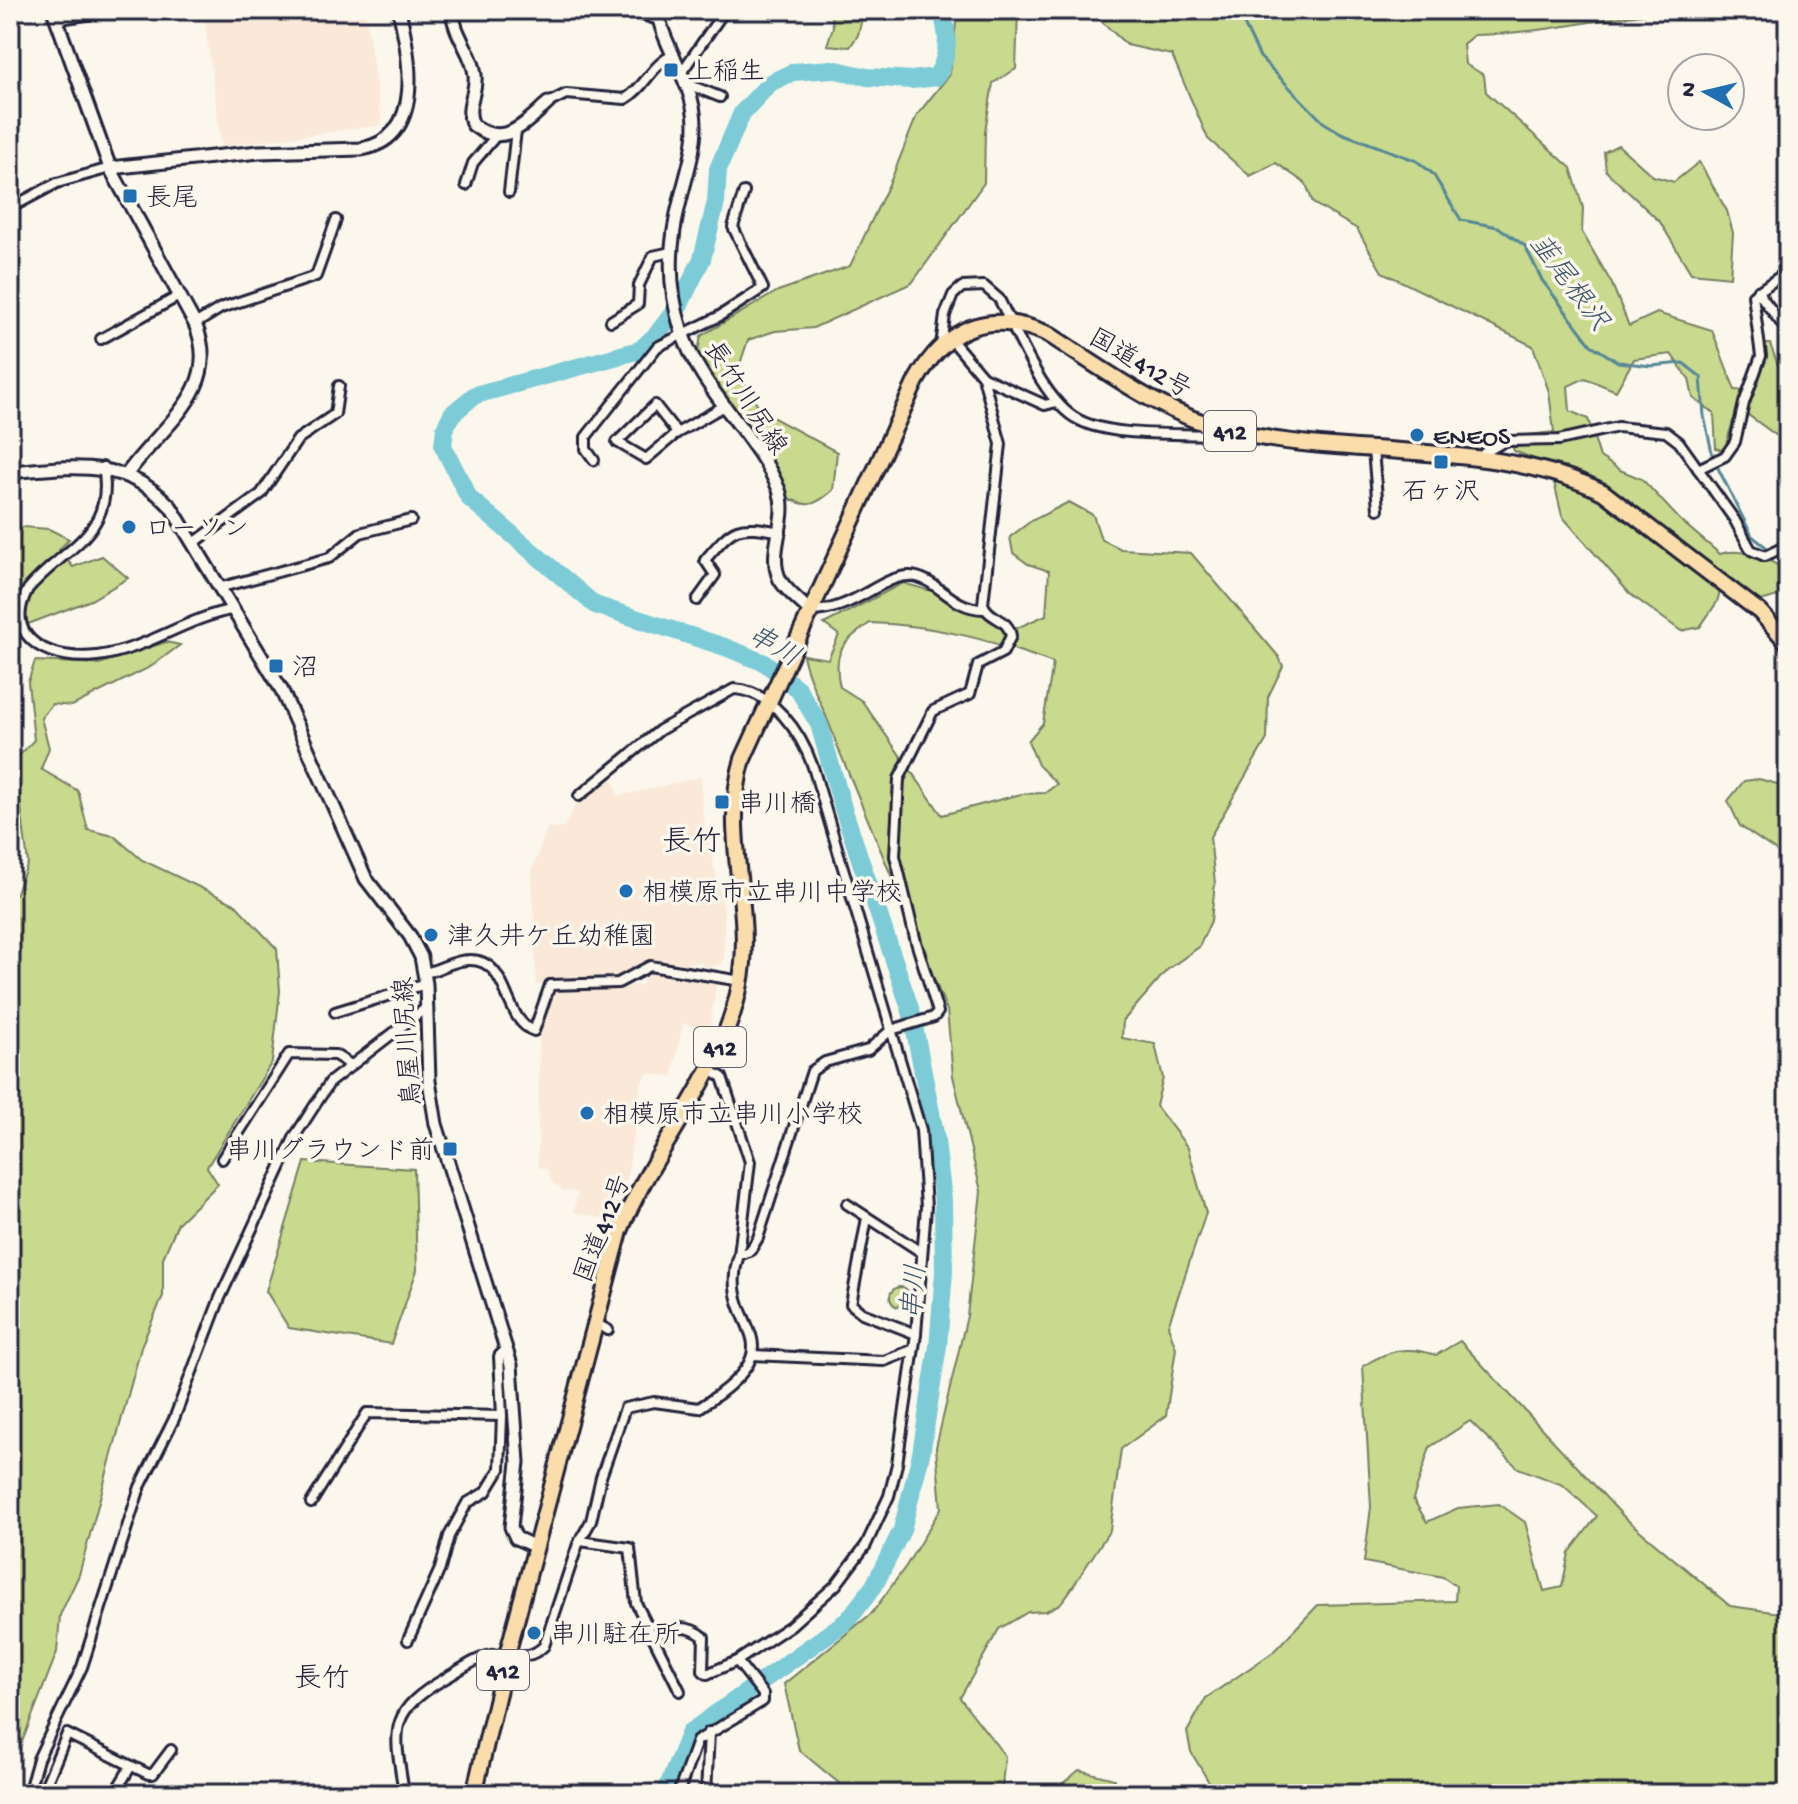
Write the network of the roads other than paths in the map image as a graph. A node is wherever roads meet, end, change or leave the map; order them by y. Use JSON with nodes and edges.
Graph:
{"nodes":[{"id":1,"x":110,"y":10,"type":"edge"},
{"id":2,"x":399,"y":10,"type":"edge"},
{"id":3,"x":452,"y":10,"type":"edge"},
{"id":4,"x":625,"y":10,"type":"edge"},
{"id":5,"x":725,"y":10,"type":"edge"},
{"id":6,"x":54,"y":14,"type":"edge"},
{"id":7,"x":658,"y":15,"type":"edge"},
{"id":8,"x":673,"y":55,"type":"junction"},
{"id":9,"x":683,"y":78,"type":"junction"},
{"id":10,"x":720,"y":97,"type":"dead end"},
{"id":11,"x":548,"y":103,"type":"joint"},
{"id":12,"x":516,"y":130,"type":"junction"},
{"id":13,"x":495,"y":137,"type":"junction"},
{"id":14,"x":110,"y":168,"type":"junction"},
{"id":15,"x":466,"y":185,"type":"dead end"},
{"id":16,"x":509,"y":192,"type":"dead end"},
{"id":17,"x":744,"y":192,"type":"dead end"},
{"id":18,"x":10,"y":208,"type":"edge"},
{"id":19,"x":336,"y":220,"type":"dead end"},
{"id":20,"x":671,"y":258,"type":"junction"},
{"id":21,"x":1788,"y":271,"type":"edge"},
{"id":22,"x":1757,"y":291,"type":"junction"},
{"id":23,"x":179,"y":296,"type":"junction"},
{"id":24,"x":611,"y":321,"type":"dead end"},
{"id":25,"x":1011,"y":322,"type":"junction"},
{"id":26,"x":195,"y":324,"type":"junction"},
{"id":27,"x":1788,"y":332,"type":"edge"},
{"id":28,"x":682,"y":333,"type":"junction"},
{"id":29,"x":101,"y":339,"type":"dead end"},
{"id":30,"x":945,"y":342,"type":"junction"},
{"id":31,"x":983,"y":377,"type":"junction"},
{"id":32,"x":339,"y":386,"type":"dead end"},
{"id":33,"x":1056,"y":402,"type":"junction"},
{"id":34,"x":724,"y":406,"type":"junction"},
{"id":35,"x":1224,"y":429,"type":"junction"},
{"id":36,"x":677,"y":433,"type":"junction"},
{"id":37,"x":1373,"y":450,"type":"junction"},
{"id":38,"x":594,"y":460,"type":"dead end"},
{"id":39,"x":1483,"y":461,"type":"junction"},
{"id":40,"x":103,"y":467,"type":"junction"},
{"id":41,"x":1698,"y":469,"type":"junction"},
{"id":42,"x":10,"y":472,"type":"edge"},
{"id":43,"x":127,"y":474,"type":"junction"},
{"id":44,"x":1378,"y":509,"type":"dead end"},
{"id":45,"x":411,"y":520,"type":"dead end"},
{"id":46,"x":781,"y":532,"type":"junction"},
{"id":47,"x":194,"y":543,"type":"junction"},
{"id":48,"x":1785,"y":546,"type":"edge"},
{"id":49,"x":222,"y":587,"type":"junction"},
{"id":50,"x":697,"y":600,"type":"dead end"},
{"id":51,"x":235,"y":609,"type":"junction"},
{"id":52,"x":984,"y":609,"type":"junction"},
{"id":53,"x":810,"y":611,"type":"junction"},
{"id":54,"x":1788,"y":643,"type":"edge"},
{"id":55,"x":771,"y":700,"type":"junction"},
{"id":56,"x":579,"y":796,"type":"dead end"},
{"id":57,"x":426,"y":978,"type":"junction"},
{"id":58,"x":741,"y":981,"type":"junction"},
{"id":59,"x":427,"y":1007,"type":"junction"},
{"id":60,"x":335,"y":1012,"type":"dead end"},
{"id":61,"x":894,"y":1030,"type":"junction"},
{"id":62,"x":351,"y":1065,"type":"junction"},
{"id":63,"x":709,"y":1070,"type":"junction"},
{"id":64,"x":222,"y":1159,"type":"dead end"},
{"id":65,"x":847,"y":1204,"type":"dead end"},
{"id":66,"x":867,"y":1218,"type":"junction"},
{"id":67,"x":921,"y":1252,"type":"junction"},
{"id":68,"x":739,"y":1255,"type":"junction"},
{"id":69,"x":594,"y":1323,"type":"junction"},
{"id":70,"x":608,"y":1330,"type":"dead end"},
{"id":71,"x":916,"y":1334,"type":"junction"},
{"id":72,"x":507,"y":1348,"type":"junction"},
{"id":73,"x":912,"y":1350,"type":"junction"},
{"id":74,"x":753,"y":1355,"type":"junction"},
{"id":75,"x":502,"y":1416,"type":"junction"},
{"id":76,"x":311,"y":1503,"type":"dead end"},
{"id":77,"x":580,"y":1541,"type":"junction"},
{"id":78,"x":536,"y":1547,"type":"junction"},
{"id":79,"x":652,"y":1635,"type":"junction"},
{"id":80,"x":408,"y":1640,"type":"dead end"},
{"id":81,"x":507,"y":1655,"type":"junction"},
{"id":82,"x":739,"y":1663,"type":"junction"},
{"id":83,"x":680,"y":1691,"type":"dead end"},
{"id":84,"x":709,"y":1732,"type":"junction"},
{"id":85,"x":171,"y":1750,"type":"dead end"},
{"id":86,"x":131,"y":1766,"type":"junction"},
{"id":87,"x":404,"y":1792,"type":"edge"},
{"id":88,"x":31,"y":1793,"type":"edge"},
{"id":89,"x":42,"y":1794,"type":"edge"},
{"id":90,"x":114,"y":1794,"type":"edge"},
{"id":91,"x":474,"y":1794,"type":"edge"},
{"id":92,"x":678,"y":1794,"type":"edge"},
{"id":93,"x":706,"y":1794,"type":"edge"}],
"edges":[{"from":1,"to":6,"type":"main road"},
{"from":2,"to":14,"type":"main road"},
{"from":3,"to":13,"type":"main road"},
{"from":4,"to":7,"type":"street"},
{"from":5,"to":9,"type":"street"},
{"from":6,"to":14,"type":"main road"},
{"from":7,"to":8,"type":"main road","name":"長竹川尻線"},
{"from":8,"to":9,"type":"main road","name":"長竹川尻線"},
{"from":8,"to":11,"type":"street"},
{"from":9,"to":10,"type":"street"},
{"from":9,"to":20,"type":"main road","name":"長竹川尻線"},
{"from":11,"to":12,"type":"main road"},
{"from":12,"to":13,"type":"main road"},
{"from":12,"to":16,"type":"street"},
{"from":13,"to":15,"type":"street"},
{"from":14,"to":18,"type":"street"},
{"from":14,"to":23,"type":"main road"},
{"from":17,"to":28,"type":"street"},
{"from":19,"to":26,"type":"street"},
{"from":20,"to":24,"type":"street"},
{"from":20,"to":28,"type":"main road","name":"長竹川尻線"},
{"from":21,"to":22,"type":"street"},
{"from":22,"to":27,"type":"street"},
{"from":22,"to":41,"type":"street"},
{"from":23,"to":26,"type":"main road"},
{"from":23,"to":29,"type":"street"},
{"from":25,"to":30,"type":"highway","name":"国道412号","number":"412"},
{"from":25,"to":30,"type":"street"},
{"from":25,"to":33,"type":"street"},
{"from":25,"to":35,"type":"highway","name":"国道412号","number":"412"},
{"from":26,"to":43,"type":"main road"},
{"from":28,"to":34,"type":"main road","name":"長竹川尻線"},
{"from":28,"to":38,"type":"street"},
{"from":30,"to":31,"type":"street"},
{"from":30,"to":53,"type":"highway","number":"412"},
{"from":31,"to":33,"type":"street"},
{"from":31,"to":52,"type":"street"},
{"from":32,"to":47,"type":"street"},
{"from":33,"to":35,"type":"street"},
{"from":34,"to":36,"type":"street"},
{"from":34,"to":46,"type":"main road","name":"長竹川尻線"},
{"from":35,"to":37,"type":"highway","name":"国道412号","number":"412"},
{"from":36,"to":36,"type":"street"},
{"from":37,"to":39,"type":"highway","name":"国道412号","number":"412"},
{"from":37,"to":44,"type":"street"},
{"from":39,"to":41,"type":"street"},
{"from":39,"to":54,"type":"highway","name":"国道412号","number":"412"},
{"from":40,"to":42,"type":"main road","name":"鳥屋川尻線"},
{"from":40,"to":43,"type":"main road","name":"鳥屋川尻線"},
{"from":40,"to":51,"type":"street"},
{"from":41,"to":48,"type":"street"},
{"from":43,"to":47,"type":"main road","name":"鳥屋川尻線"},
{"from":45,"to":49,"type":"street"},
{"from":46,"to":50,"type":"street"},
{"from":46,"to":53,"type":"main road","name":"長竹川尻線"},
{"from":47,"to":49,"type":"main road","name":"鳥屋川尻線"},
{"from":49,"to":51,"type":"main road","name":"鳥屋川尻線"},
{"from":51,"to":57,"type":"main road","name":"鳥屋川尻線"},
{"from":52,"to":53,"type":"street"},
{"from":52,"to":61,"type":"street"},
{"from":53,"to":55,"type":"highway","number":"412"},
{"from":55,"to":56,"type":"street"},
{"from":55,"to":58,"type":"highway","name":"国道412号","number":"412"},
{"from":55,"to":61,"type":"street"},
{"from":57,"to":58,"type":"street"},
{"from":57,"to":59,"type":"main road","name":"鳥屋川尻線"},
{"from":57,"to":60,"type":"street"},
{"from":58,"to":63,"type":"highway","name":"国道412号","number":"412"},
{"from":59,"to":62,"type":"street"},
{"from":59,"to":72,"type":"main road","name":"鳥屋川尻線"},
{"from":61,"to":67,"type":"street"},
{"from":61,"to":68,"type":"street"},
{"from":62,"to":64,"type":"street"},
{"from":62,"to":88,"type":"street"},
{"from":63,"to":68,"type":"street"},
{"from":63,"to":69,"type":"highway","name":"国道412号","number":"412"},
{"from":65,"to":66,"type":"street"},
{"from":66,"to":67,"type":"street"},
{"from":66,"to":71,"type":"street"},
{"from":67,"to":71,"type":"street"},
{"from":68,"to":74,"type":"street"},
{"from":69,"to":70,"type":"street"},
{"from":69,"to":78,"type":"highway","name":"国道412号","number":"412"},
{"from":71,"to":73,"type":"street"},
{"from":72,"to":75,"type":"street"},
{"from":72,"to":78,"type":"main road","name":"鳥屋川尻線"},
{"from":73,"to":74,"type":"street"},
{"from":73,"to":82,"type":"street"},
{"from":74,"to":77,"type":"street"},
{"from":75,"to":76,"type":"street"},
{"from":75,"to":80,"type":"street"},
{"from":77,"to":79,"type":"street"},
{"from":77,"to":81,"type":"street"},
{"from":78,"to":81,"type":"highway","name":"国道412号","number":"412"},
{"from":79,"to":82,"type":"street"},
{"from":79,"to":83,"type":"street"},
{"from":81,"to":87,"type":"street"},
{"from":81,"to":91,"type":"highway","name":"国道412号","number":"412"},
{"from":82,"to":84,"type":"street"},
{"from":84,"to":92,"type":"street"},
{"from":84,"to":93,"type":"street"},
{"from":85,"to":86,"type":"street"},
{"from":86,"to":89,"type":"street"},
{"from":86,"to":90,"type":"street"}]}
